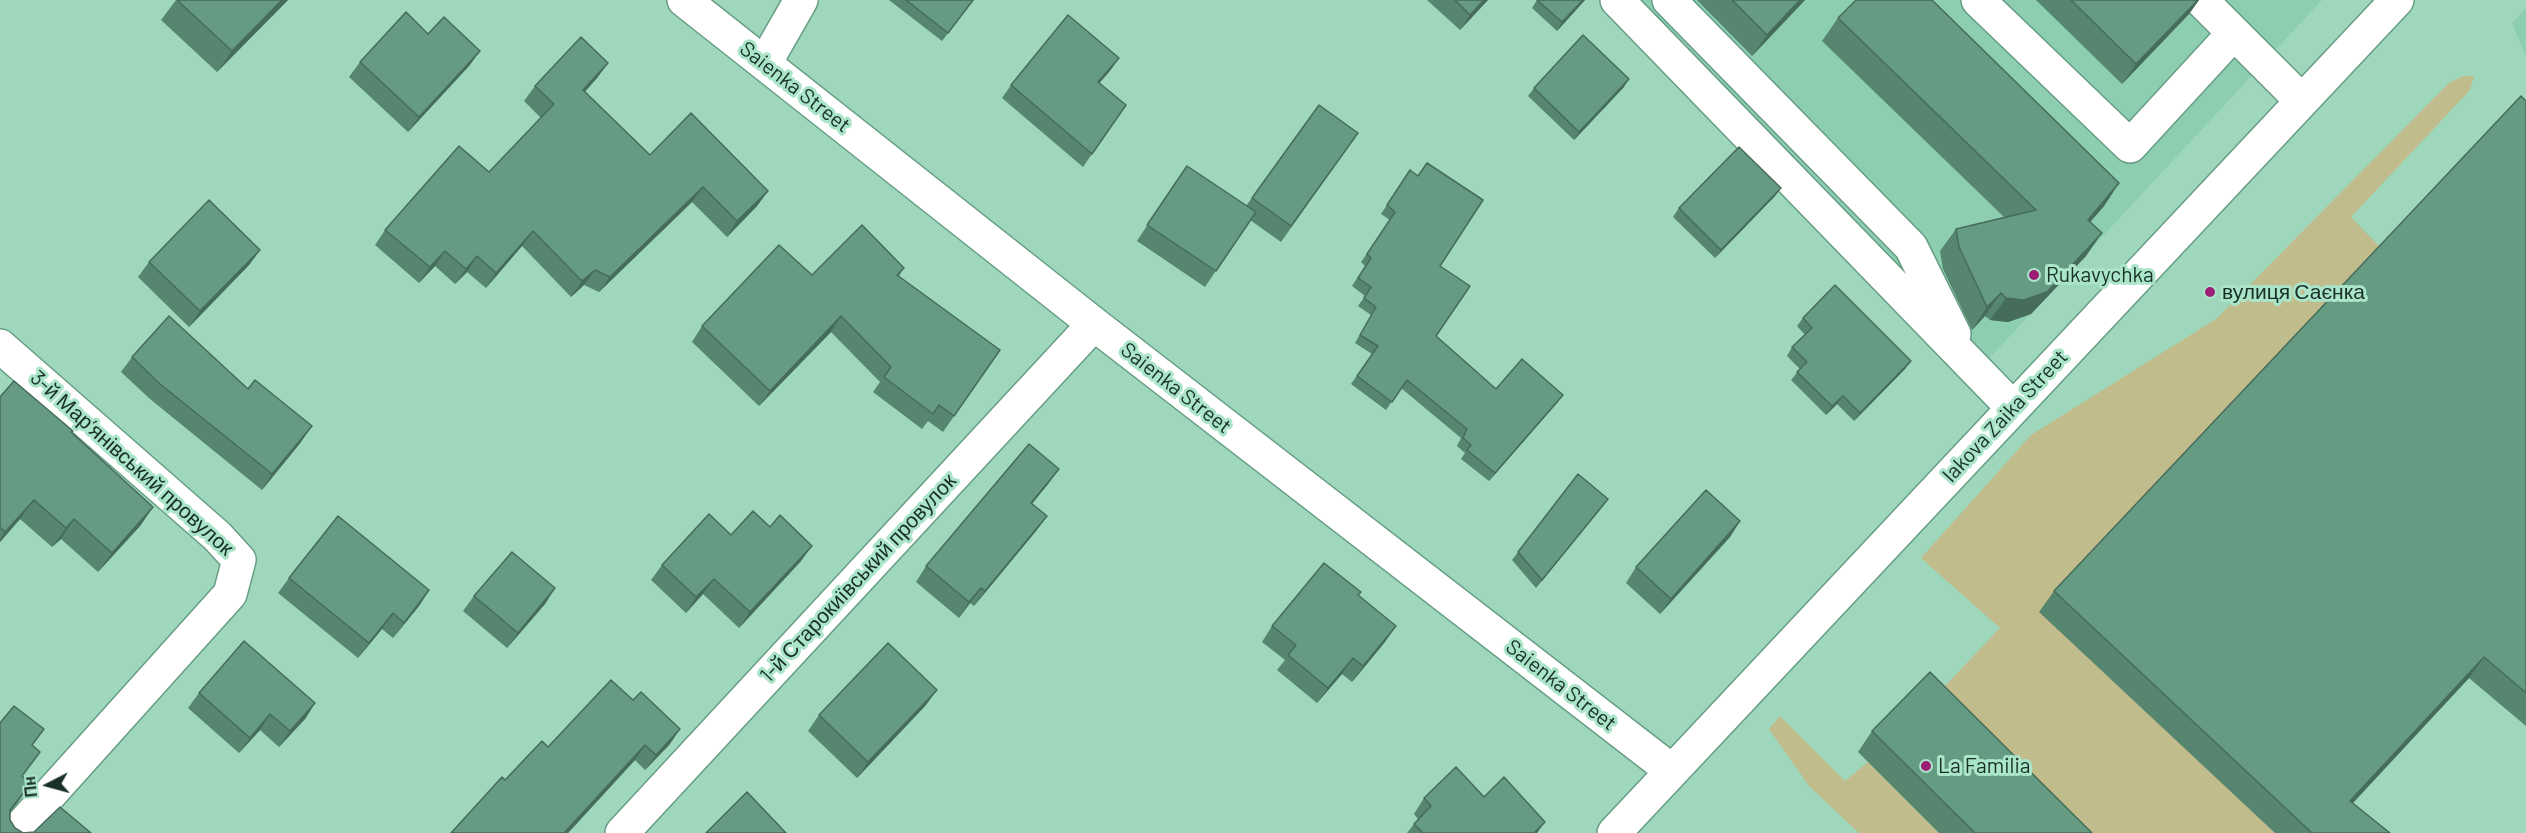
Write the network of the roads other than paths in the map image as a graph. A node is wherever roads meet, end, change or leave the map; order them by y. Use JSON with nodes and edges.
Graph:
{"nodes":[{"id":1,"x":684,"y":0,"type":"edge"},
{"id":2,"x":801,"y":0,"type":"edge"},
{"id":3,"x":1617,"y":0,"type":"edge"},
{"id":4,"x":1669,"y":0,"type":"edge"},
{"id":5,"x":1978,"y":0,"type":"edge"},
{"id":6,"x":2201,"y":0,"type":"edge"},
{"id":7,"x":2397,"y":0,"type":"edge"},
{"id":8,"x":2234,"y":33,"type":"junction"},
{"id":9,"x":765,"y":63,"type":"junction"},
{"id":10,"x":2302,"y":101,"type":"junction"},
{"id":11,"x":1094,"y":324,"type":"junction"},
{"id":12,"x":0,"y":345,"type":"edge"},
{"id":13,"x":1966,"y":360,"type":"junction"},
{"id":14,"x":2013,"y":408,"type":"junction"},
{"id":15,"x":1672,"y":771,"type":"junction"},
{"id":16,"x":15,"y":833,"type":"edge"},
{"id":17,"x":622,"y":833,"type":"edge"},
{"id":18,"x":1614,"y":833,"type":"edge"}],
"edges":[{"from":1,"to":9,"type":"street","name":"Saienka Street"},
{"from":2,"to":9,"type":"street"},
{"from":3,"to":13,"type":"street"},
{"from":4,"to":13,"type":"street"},
{"from":5,"to":8,"type":"street"},
{"from":6,"to":8,"type":"street"},
{"from":7,"to":10,"type":"street","name":"Iakova Zaika Street"},
{"from":8,"to":10,"type":"street"},
{"from":9,"to":11,"type":"street","name":"Saienka Street"},
{"from":10,"to":14,"type":"street","name":"Iakova Zaika Street"},
{"from":11,"to":15,"type":"street","name":"Saienka Street"},
{"from":11,"to":17,"type":"street","name":"1-й Старокиївський провулок"},
{"from":12,"to":16,"type":"street","name":"3-й Марʼянівський провулок"},
{"from":13,"to":14,"type":"street"},
{"from":14,"to":15,"type":"street","name":"Iakova Zaika Street"},
{"from":15,"to":18,"type":"street","name":"Iakova Zaika Street"}]}
